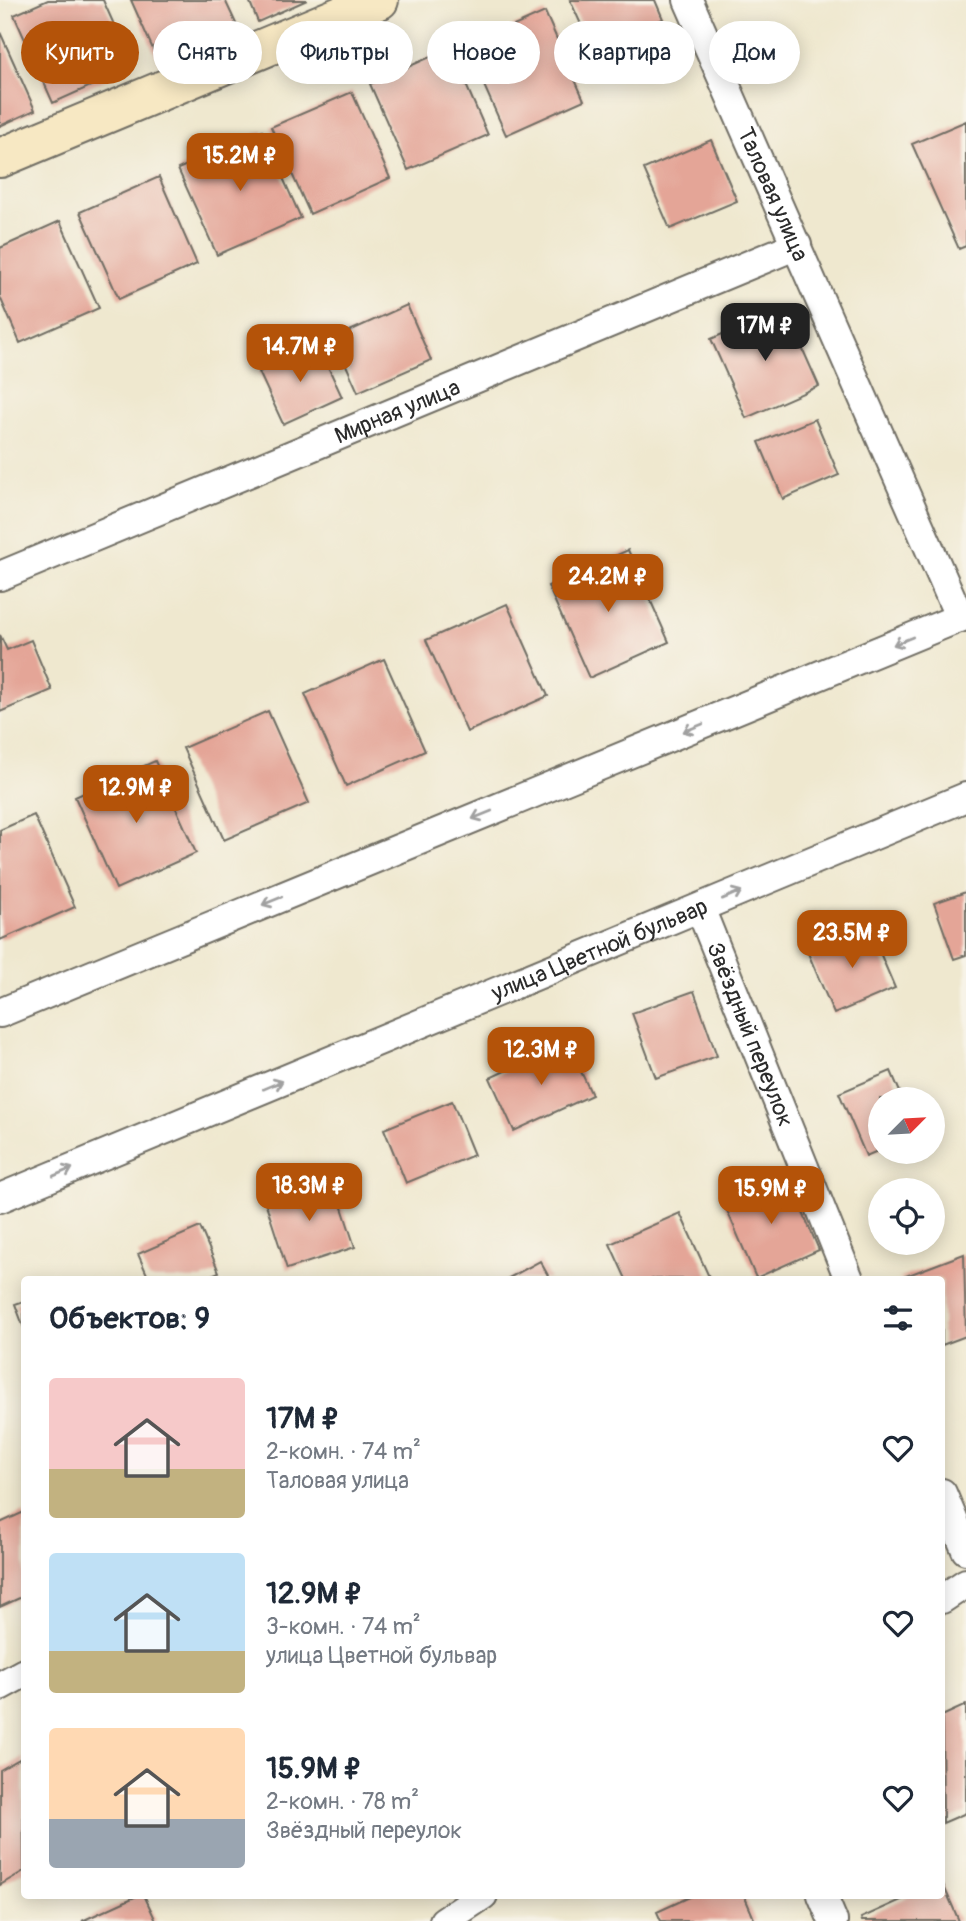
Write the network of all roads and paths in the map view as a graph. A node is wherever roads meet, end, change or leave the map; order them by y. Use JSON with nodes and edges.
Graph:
{"nodes":[{"id":1,"x":379,"y":0,"type":"edge"},
{"id":2,"x":688,"y":0,"type":"edge"},
{"id":3,"x":0,"y":158,"type":"edge"},
{"id":4,"x":797,"y":245,"type":"junction"},
{"id":5,"x":0,"y":576,"type":"edge"},
{"id":6,"x":963,"y":617,"type":"edge"},
{"id":7,"x":966,"y":797,"type":"edge"},
{"id":8,"x":700,"y":908,"type":"junction"},
{"id":9,"x":0,"y":1013,"type":"edge"},
{"id":10,"x":0,"y":1198,"type":"edge"},
{"id":11,"x":846,"y":1276,"type":"edge"},
{"id":12,"x":945,"y":1500,"type":"edge"},
{"id":13,"x":966,"y":1550,"type":"edge"},
{"id":14,"x":966,"y":1583,"type":"edge"},
{"id":15,"x":945,"y":1597,"type":"edge"},
{"id":16,"x":21,"y":1675,"type":"edge"},
{"id":17,"x":0,"y":1686,"type":"edge"},
{"id":18,"x":477,"y":1899,"type":"edge"},
{"id":19,"x":824,"y":1899,"type":"edge"},
{"id":20,"x":444,"y":1921,"type":"edge"},
{"id":21,"x":833,"y":1921,"type":"edge"}],
"edges":[{"from":1,"to":3,"type":"main road"},
{"from":2,"to":4,"type":"street","name":"Таловая улица"},
{"from":4,"to":5,"type":"street","name":"Мирная улица"},
{"from":4,"to":6,"type":"street","name":"Таловая улица"},
{"from":6,"to":9,"type":"street","one_way":true},
{"from":8,"to":7,"type":"street","name":"улица Цветной бульвар","one_way":true},
{"from":10,"to":8,"type":"street","name":"улица Цветной бульвар","one_way":true},
{"from":8,"to":11,"type":"street","name":"Звёздный переулок"},
{"from":12,"to":13,"type":"street"},
{"from":14,"to":15,"type":"street"},
{"from":16,"to":17,"type":"street"},
{"from":18,"to":20,"type":"street"},
{"from":19,"to":21,"type":"street"}]}
